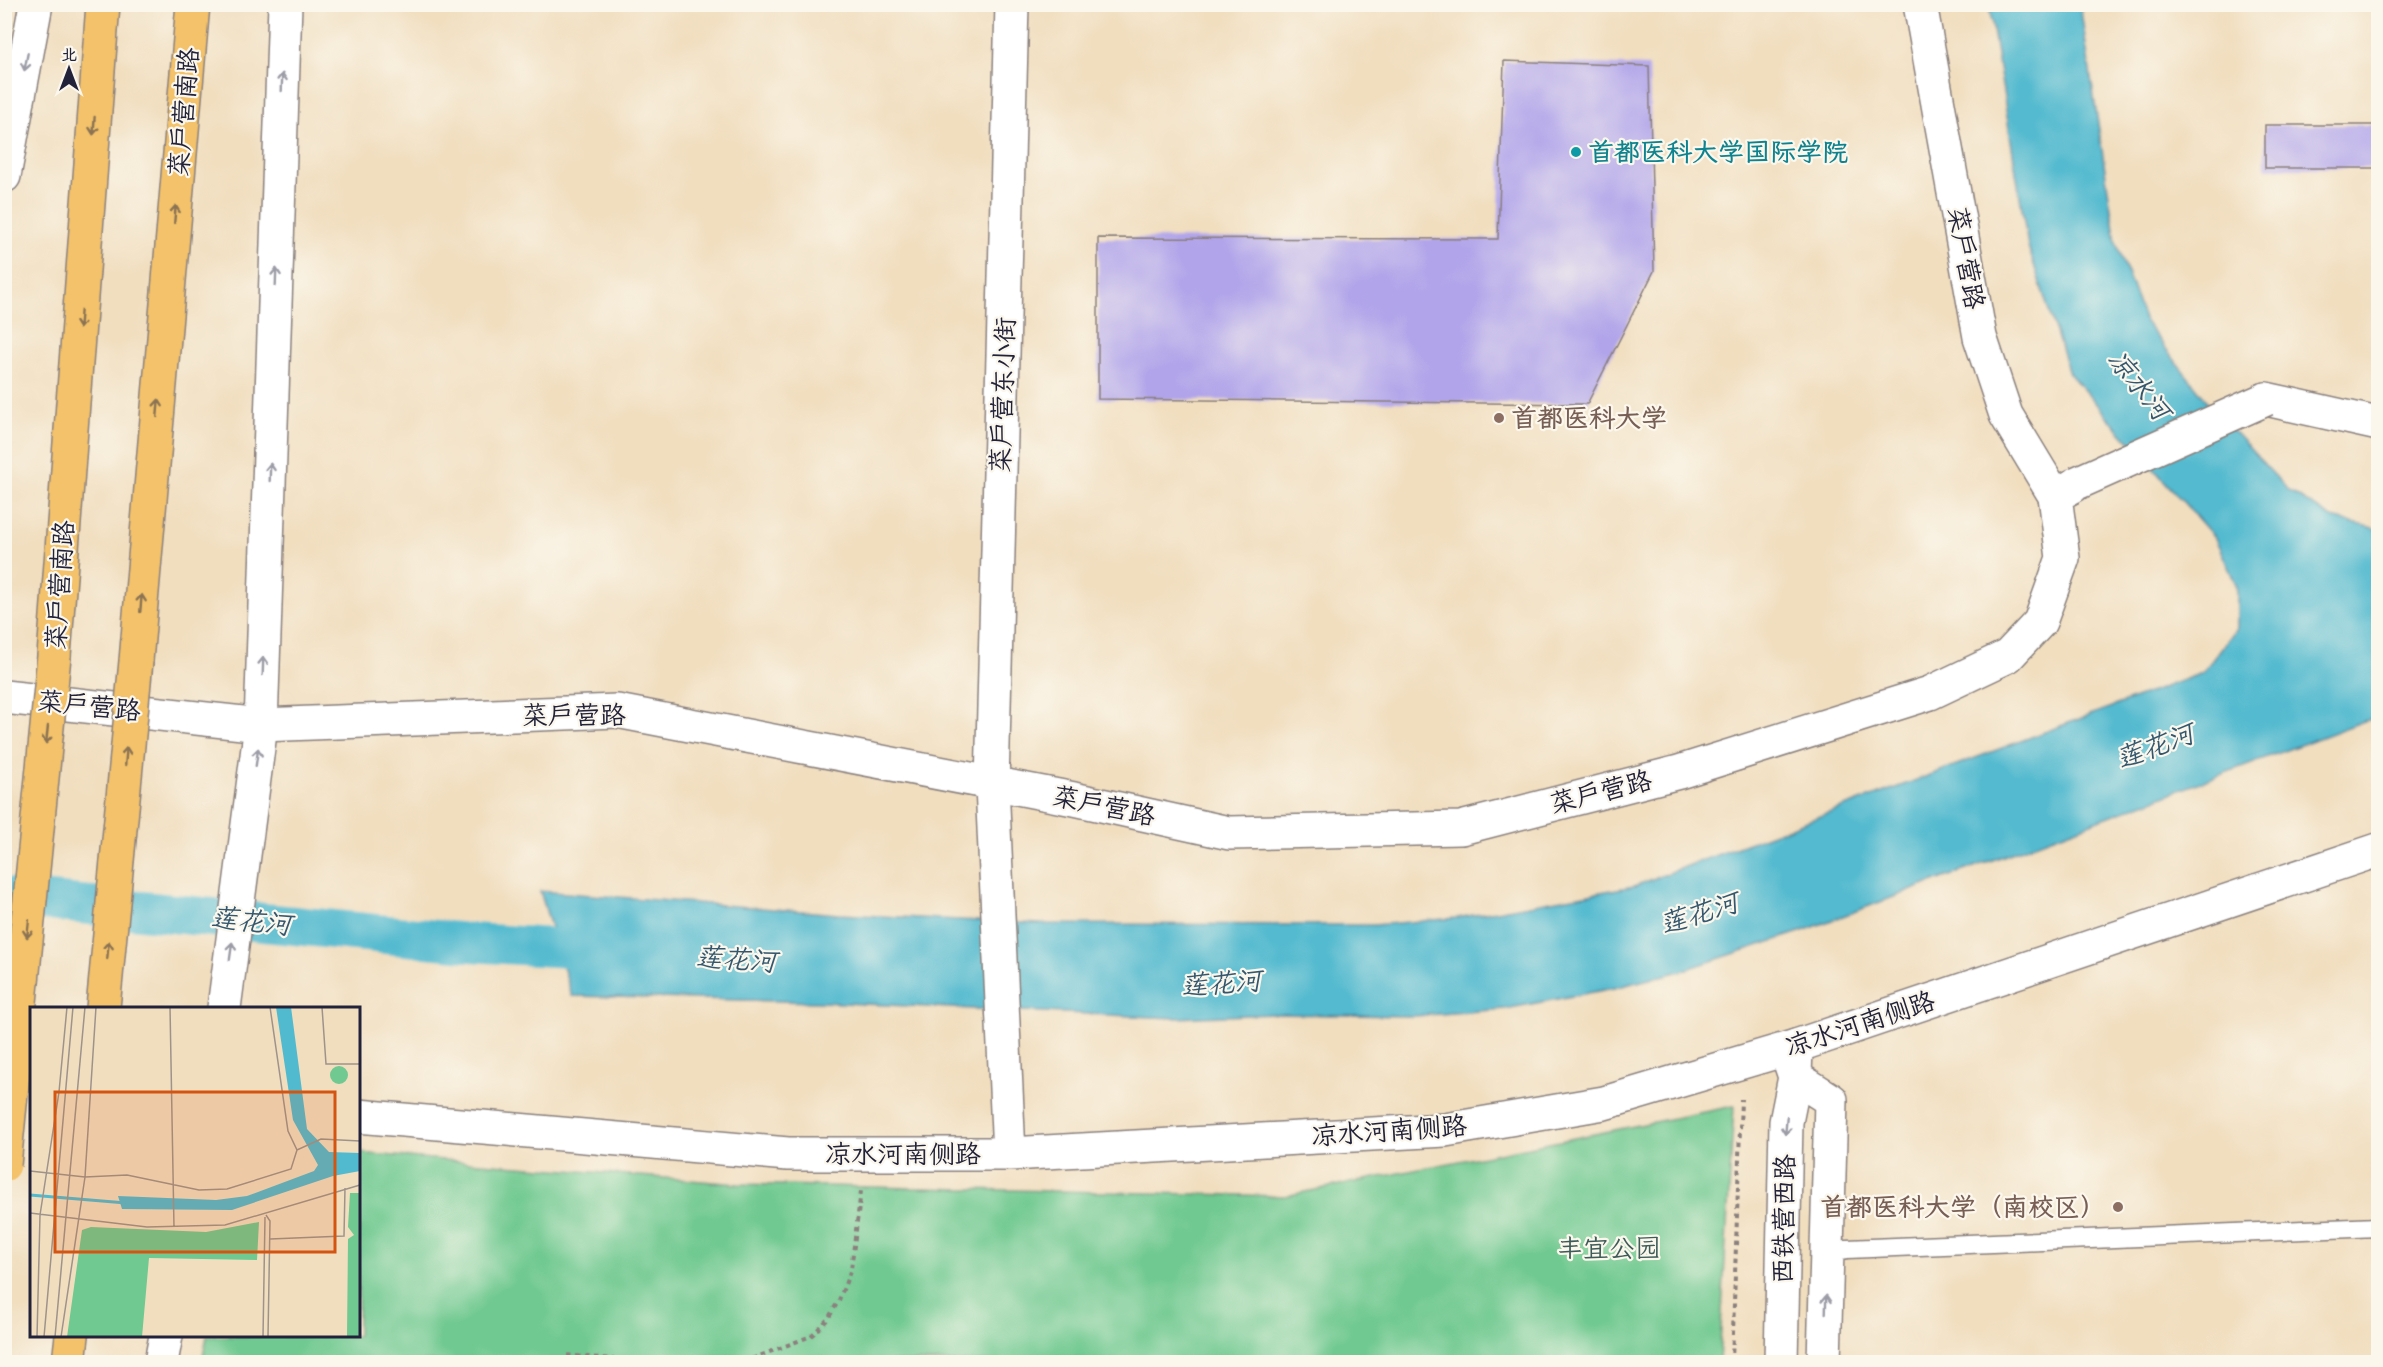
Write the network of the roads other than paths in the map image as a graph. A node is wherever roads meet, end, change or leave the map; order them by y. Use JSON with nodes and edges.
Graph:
{"nodes":[{"id":1,"x":36,"y":4,"type":"edge"},
{"id":2,"x":103,"y":4,"type":"edge"},
{"id":3,"x":194,"y":4,"type":"edge"},
{"id":4,"x":285,"y":4,"type":"edge"},
{"id":5,"x":1012,"y":4,"type":"edge"},
{"id":6,"x":1920,"y":4,"type":"edge"},
{"id":7,"x":4,"y":176,"type":"edge"},
{"id":8,"x":2379,"y":424,"type":"edge"},
{"id":9,"x":2066,"y":490,"type":"junction"},
{"id":10,"x":4,"y":697,"type":"edge"},
{"id":11,"x":261,"y":725,"type":"junction"},
{"id":12,"x":992,"y":785,"type":"junction"},
{"id":13,"x":2379,"y":850,"type":"edge"},
{"id":14,"x":103,"y":1007,"type":"edge"},
{"id":15,"x":224,"y":1007,"type":"edge"},
{"id":16,"x":1792,"y":1057,"type":"junction"},
{"id":17,"x":4,"y":1068,"type":"edge"},
{"id":18,"x":30,"y":1073,"type":"edge"},
{"id":19,"x":360,"y":1116,"type":"edge"},
{"id":20,"x":1009,"y":1154,"type":"junction"},
{"id":21,"x":4,"y":1165,"type":"edge"},
{"id":22,"x":2379,"y":1227,"type":"edge"},
{"id":23,"x":1827,"y":1252,"type":"junction"},
{"id":24,"x":72,"y":1337,"type":"edge"},
{"id":25,"x":166,"y":1337,"type":"edge"},
{"id":26,"x":69,"y":1362,"type":"edge"},
{"id":27,"x":160,"y":1362,"type":"edge"},
{"id":28,"x":1781,"y":1362,"type":"edge"},
{"id":29,"x":1824,"y":1362,"type":"edge"}],
"edges":[{"from":1,"to":7,"type":"street","one_way":true},
{"from":2,"to":21,"type":"highway","name":"菜户营南路","one_way":true,"bridge":true},
{"from":14,"to":3,"type":"highway","name":"菜户营南路","one_way":true,"bridge":true},
{"from":11,"to":4,"type":"street","one_way":true},
{"from":5,"to":12,"type":"street","name":"菜户营东小街"},
{"from":6,"to":9,"type":"street","name":"菜户营路"},
{"from":8,"to":9,"type":"street","bridge":true},
{"from":9,"to":12,"type":"street","name":"菜户营路"},
{"from":10,"to":11,"type":"street","name":"菜户营路"},
{"from":11,"to":12,"type":"street","name":"菜户营路"},
{"from":15,"to":11,"type":"street","one_way":true},
{"from":12,"to":20,"type":"street","name":"菜户营东小街"},
{"from":13,"to":16,"type":"street","name":"凉水河南侧路"},
{"from":16,"to":20,"type":"street","name":"凉水河南侧路"},
{"from":16,"to":23,"type":"street","name":"西铁营西路"},
{"from":16,"to":28,"type":"street","name":"西铁营西路","one_way":true},
{"from":17,"to":18,"type":"street"},
{"from":19,"to":20,"type":"street","name":"凉水河南侧路"},
{"from":22,"to":23,"type":"lane"},
{"from":29,"to":23,"type":"street","name":"西铁营西路","one_way":true},
{"from":24,"to":26,"type":"highway"},
{"from":25,"to":27,"type":"street"}]}
